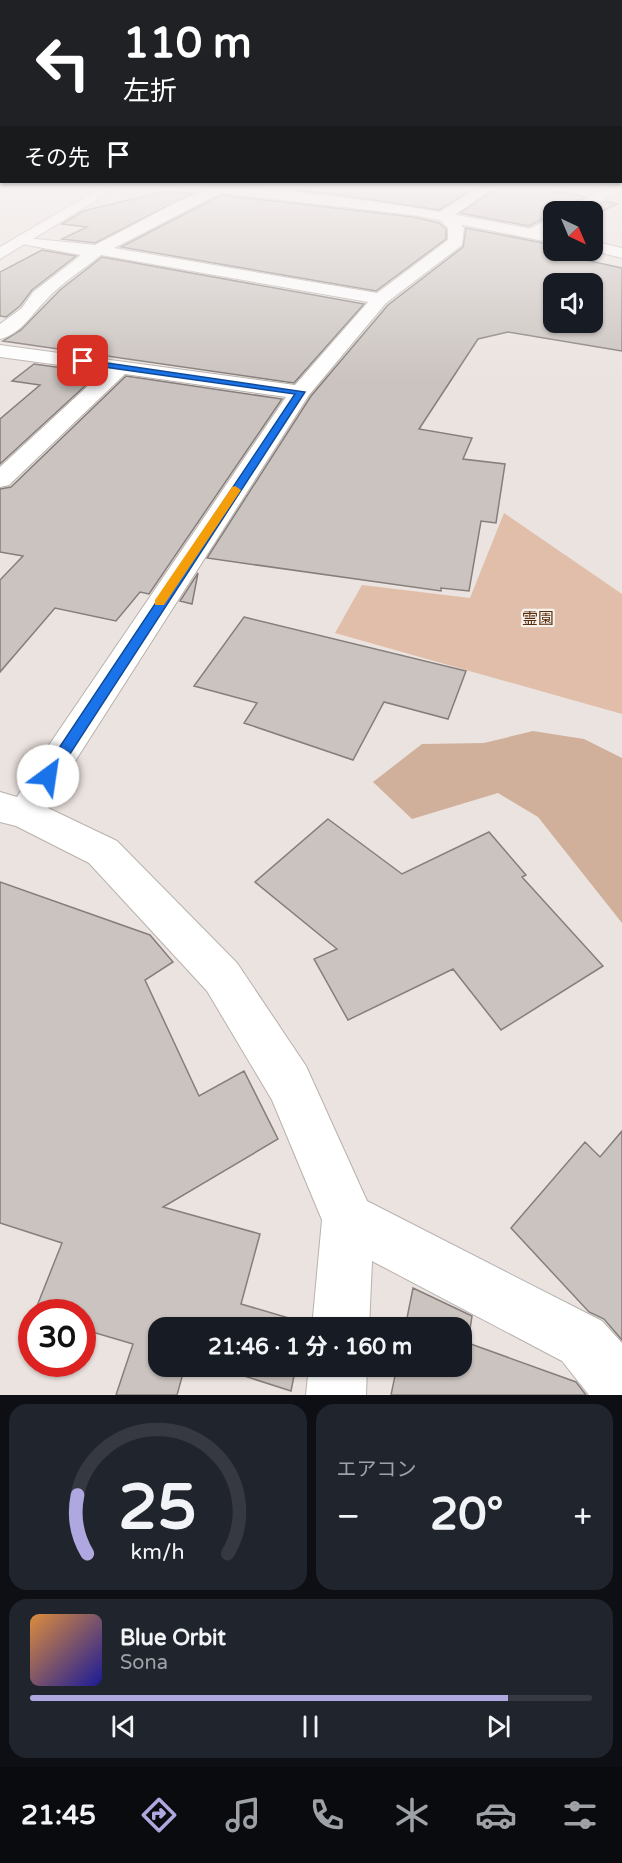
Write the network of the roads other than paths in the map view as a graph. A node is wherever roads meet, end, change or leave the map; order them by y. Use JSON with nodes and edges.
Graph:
{"nodes":[{"id":1,"x":97,"y":251,"type":"edge"},
{"id":2,"x":104,"y":251,"type":"edge"},
{"id":3,"x":444,"y":251,"type":"edge"},
{"id":4,"x":380,"y":299,"type":"junction"},
{"id":5,"x":0,"y":333,"type":"edge"},
{"id":6,"x":0,"y":351,"type":"edge"},
{"id":7,"x":122,"y":366,"type":"junction"},
{"id":8,"x":300,"y":392,"type":"junction"},
{"id":9,"x":0,"y":480,"type":"edge"},
{"id":10,"x":13,"y":810,"type":"edge"},
{"id":11,"x":348,"y":1220,"type":"junction"},
{"id":12,"x":341,"y":1317,"type":"edge"},
{"id":13,"x":337,"y":1377,"type":"edge"},
{"id":14,"x":622,"y":1388,"type":"edge"},
{"id":15,"x":336,"y":1395,"type":"edge"}],
"edges":[{"from":1,"to":5,"type":"main road"},
{"from":2,"to":4,"type":"main road"},
{"from":3,"to":4,"type":"main road"},
{"from":4,"to":8,"type":"main road"},
{"from":6,"to":7,"type":"main road"},
{"from":7,"to":8,"type":"main road"},
{"from":7,"to":9,"type":"main road"},
{"from":8,"to":10,"type":"main road"},
{"from":10,"to":11,"type":"main road"},
{"from":11,"to":12,"type":"main road"},
{"from":11,"to":14,"type":"main road"},
{"from":13,"to":15,"type":"main road"}]}
